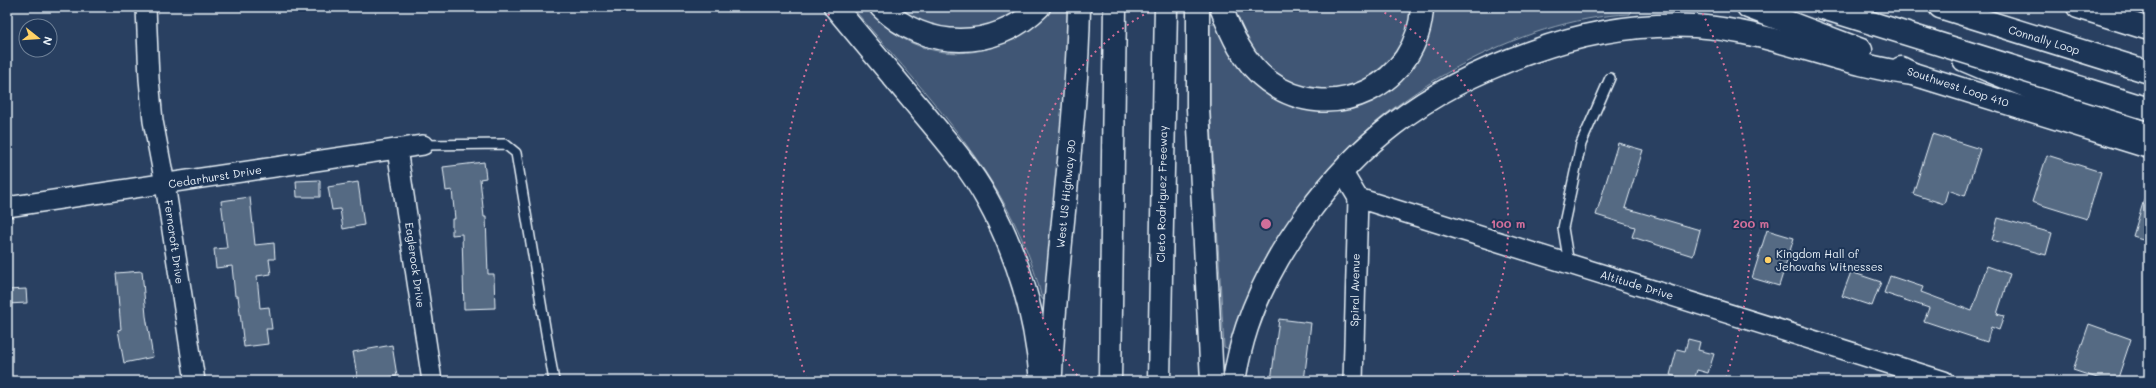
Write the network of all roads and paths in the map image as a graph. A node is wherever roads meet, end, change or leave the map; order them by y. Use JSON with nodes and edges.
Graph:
{"nodes":[{"id":1,"x":146,"y":7,"type":"edge"},
{"id":2,"x":835,"y":7,"type":"edge"},
{"id":3,"x":880,"y":7,"type":"edge"},
{"id":4,"x":1039,"y":7,"type":"edge"},
{"id":5,"x":1079,"y":7,"type":"edge"},
{"id":6,"x":1115,"y":7,"type":"edge"},
{"id":7,"x":1166,"y":7,"type":"edge"},
{"id":8,"x":1198,"y":7,"type":"edge"},
{"id":9,"x":1221,"y":7,"type":"edge"},
{"id":10,"x":1422,"y":7,"type":"edge"},
{"id":11,"x":1748,"y":7,"type":"edge"},
{"id":12,"x":1820,"y":7,"type":"edge"},
{"id":13,"x":1837,"y":7,"type":"edge"},
{"id":14,"x":1940,"y":7,"type":"edge"},
{"id":15,"x":2078,"y":7,"type":"edge"},
{"id":16,"x":2146,"y":28,"type":"edge"},
{"id":17,"x":2149,"y":72,"type":"edge"},
{"id":18,"x":1913,"y":74,"type":"junction"},
{"id":19,"x":1610,"y":78,"type":"dead end"},
{"id":20,"x":2149,"y":109,"type":"edge"},
{"id":21,"x":2149,"y":134,"type":"edge"},
{"id":22,"x":423,"y":145,"type":"joint"},
{"id":23,"x":2149,"y":148,"type":"edge"},
{"id":24,"x":397,"y":149,"type":"junction"},
{"id":25,"x":1343,"y":173,"type":"junction"},
{"id":26,"x":165,"y":184,"type":"junction"},
{"id":27,"x":1358,"y":198,"type":"junction"},
{"id":28,"x":7,"y":207,"type":"edge"},
{"id":29,"x":1569,"y":264,"type":"junction"},
{"id":30,"x":195,"y":381,"type":"edge"},
{"id":31,"x":432,"y":381,"type":"edge"},
{"id":32,"x":554,"y":381,"type":"edge"},
{"id":33,"x":1041,"y":381,"type":"edge"},
{"id":34,"x":1050,"y":381,"type":"edge"},
{"id":35,"x":1110,"y":381,"type":"edge"},
{"id":36,"x":1159,"y":381,"type":"edge"},
{"id":37,"x":1212,"y":381,"type":"edge"},
{"id":38,"x":1234,"y":381,"type":"edge"},
{"id":39,"x":1353,"y":381,"type":"edge"},
{"id":40,"x":1944,"y":381,"type":"edge"}],
"edges":[{"from":1,"to":26,"type":"street","name":"Ferncroft Drive"},
{"from":2,"to":33,"type":"main road"},
{"from":3,"to":4,"type":"main road"},
{"from":5,"to":34,"type":"main road","name":"West US Highway 90"},
{"from":6,"to":35,"type":"main road"},
{"from":7,"to":36,"type":"main road","name":"Cleto Rodriguez Freeway"},
{"from":8,"to":37,"type":"main road"},
{"from":9,"to":10,"type":"main road"},
{"from":11,"to":18,"type":"main road","name":"Southwest Loop 410"},
{"from":12,"to":20,"type":"main road","bridge":true},
{"from":13,"to":21,"type":"main road"},
{"from":14,"to":17,"type":"main road","name":"Connally Loop"},
{"from":15,"to":16,"type":"main road"},
{"from":18,"to":23,"type":"main road","name":"Southwest Loop 410"},
{"from":18,"to":25,"type":"main road"},
{"from":19,"to":29,"type":"lane"},
{"from":22,"to":24,"type":"street","name":"Cedarhurst Drive"},
{"from":22,"to":32,"type":"lane"},
{"from":24,"to":26,"type":"street","name":"Cedarhurst Drive"},
{"from":24,"to":31,"type":"street","name":"Eaglerock Drive"},
{"from":25,"to":27,"type":"street"},
{"from":25,"to":38,"type":"main road"},
{"from":26,"to":28,"type":"street","name":"Cedarhurst Drive"},
{"from":26,"to":30,"type":"street","name":"Ferncroft Drive"},
{"from":27,"to":29,"type":"street","name":"Altitude Drive"},
{"from":27,"to":39,"type":"street","name":"Spiral Avenue"},
{"from":29,"to":40,"type":"street","name":"Altitude Drive"}]}
